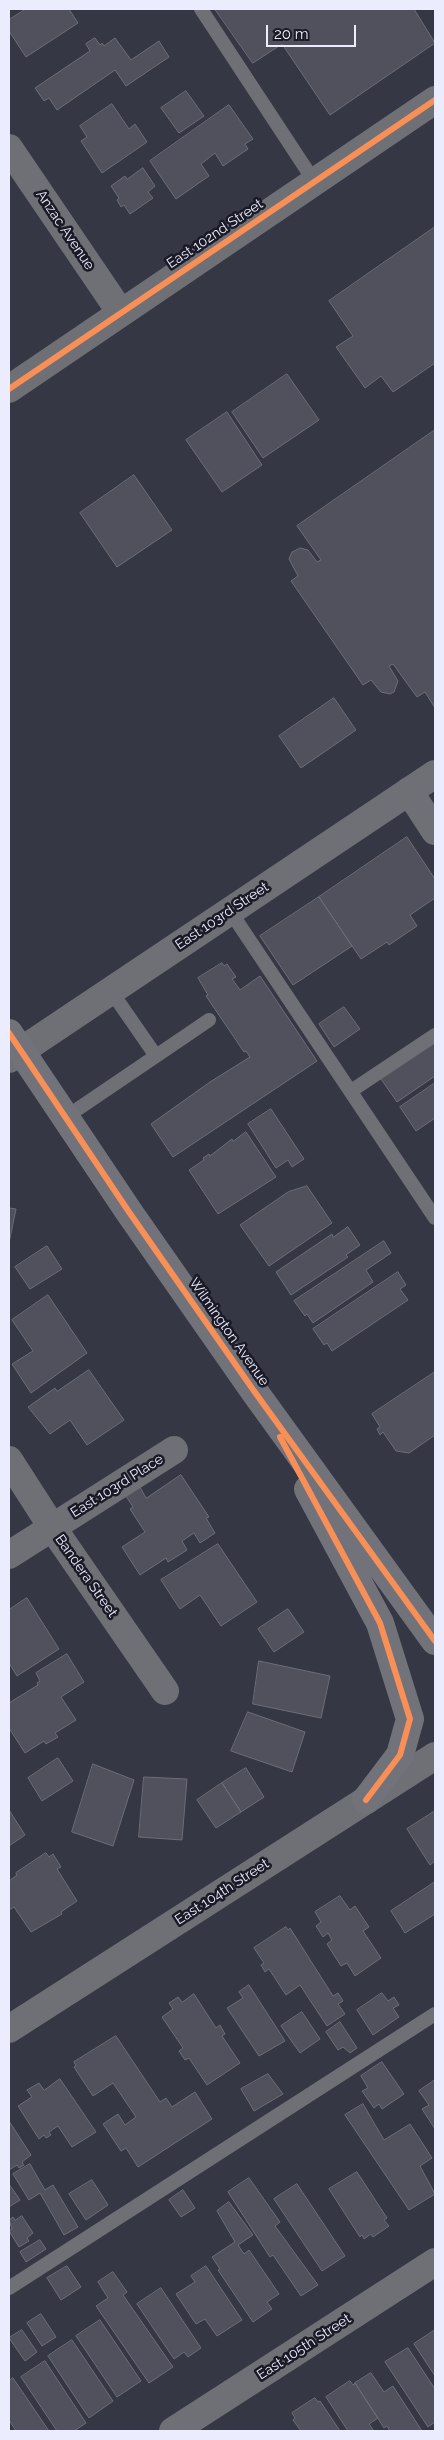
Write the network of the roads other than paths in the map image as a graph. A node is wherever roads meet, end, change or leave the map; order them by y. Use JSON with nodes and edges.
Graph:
{"nodes":[{"id":1,"x":201,"y":9,"type":"edge"},
{"id":2,"x":435,"y":100,"type":"edge"},
{"id":3,"x":9,"y":148,"type":"edge"},
{"id":4,"x":314,"y":181,"type":"junction"},
{"id":5,"x":121,"y":313,"type":"junction"},
{"id":6,"x":9,"y":389,"type":"edge"},
{"id":7,"x":435,"y":774,"type":"edge"},
{"id":8,"x":409,"y":791,"type":"junction"},
{"id":9,"x":435,"y":830,"type":"edge"},
{"id":10,"x":230,"y":911,"type":"junction"},
{"id":11,"x":110,"y":991,"type":"junction"},
{"id":12,"x":209,"y":1020,"type":"dead end"},
{"id":13,"x":435,"y":1035,"type":"edge"},
{"id":14,"x":13,"y":1048,"type":"edge"},
{"id":15,"x":156,"y":1056,"type":"junction"},
{"id":16,"x":351,"y":1091,"type":"junction"},
{"id":17,"x":66,"y":1118,"type":"junction"},
{"id":18,"x":435,"y":1218,"type":"edge"},
{"id":19,"x":254,"y":1391,"type":"junction"},
{"id":20,"x":174,"y":1450,"type":"dead end"},
{"id":21,"x":9,"y":1460,"type":"edge"},
{"id":22,"x":52,"y":1527,"type":"junction"},
{"id":23,"x":9,"y":1554,"type":"edge"},
{"id":24,"x":435,"y":1641,"type":"edge"},
{"id":25,"x":165,"y":1691,"type":"dead end"},
{"id":26,"x":435,"y":1756,"type":"edge"},
{"id":27,"x":366,"y":1800,"type":"junction"},
{"id":28,"x":435,"y":2014,"type":"edge"},
{"id":29,"x":9,"y":2029,"type":"edge"},
{"id":30,"x":435,"y":2262,"type":"edge"},
{"id":31,"x":9,"y":2288,"type":"edge"},
{"id":32,"x":173,"y":2431,"type":"edge"}],
"edges":[{"from":1,"to":4,"type":"lane"},
{"from":2,"to":4,"type":"street","name":"East 102nd Street"},
{"from":3,"to":5,"type":"street","name":"Anzac Avenue"},
{"from":4,"to":5,"type":"street","name":"East 102nd Street"},
{"from":5,"to":6,"type":"street","name":"East 102nd Street"},
{"from":7,"to":8,"type":"street","name":"East 103rd Street"},
{"from":8,"to":9,"type":"street"},
{"from":8,"to":10,"type":"street","name":"East 103rd Street"},
{"from":10,"to":11,"type":"street","name":"East 103rd Street"},
{"from":10,"to":16,"type":"lane"},
{"from":11,"to":14,"type":"street","name":"East 103rd Street"},
{"from":11,"to":15,"type":"lane"},
{"from":12,"to":15,"type":"lane"},
{"from":13,"to":16,"type":"lane"},
{"from":14,"to":17,"type":"main road","name":"Wilmington Avenue"},
{"from":15,"to":17,"type":"lane"},
{"from":16,"to":18,"type":"lane"},
{"from":17,"to":19,"type":"main road","name":"Wilmington Avenue"},
{"from":19,"to":24,"type":"main road","name":"Wilmington Avenue"},
{"from":19,"to":27,"type":"main road"},
{"from":20,"to":22,"type":"street","name":"East 103rd Place"},
{"from":21,"to":22,"type":"street","name":"Bandera Street"},
{"from":22,"to":23,"type":"street","name":"East 103rd Place"},
{"from":22,"to":25,"type":"street","name":"Bandera Street"},
{"from":26,"to":27,"type":"street","name":"East 104th Street"},
{"from":27,"to":29,"type":"street","name":"East 104th Street"},
{"from":28,"to":31,"type":"lane"},
{"from":30,"to":32,"type":"street","name":"East 105th Street"}]}
